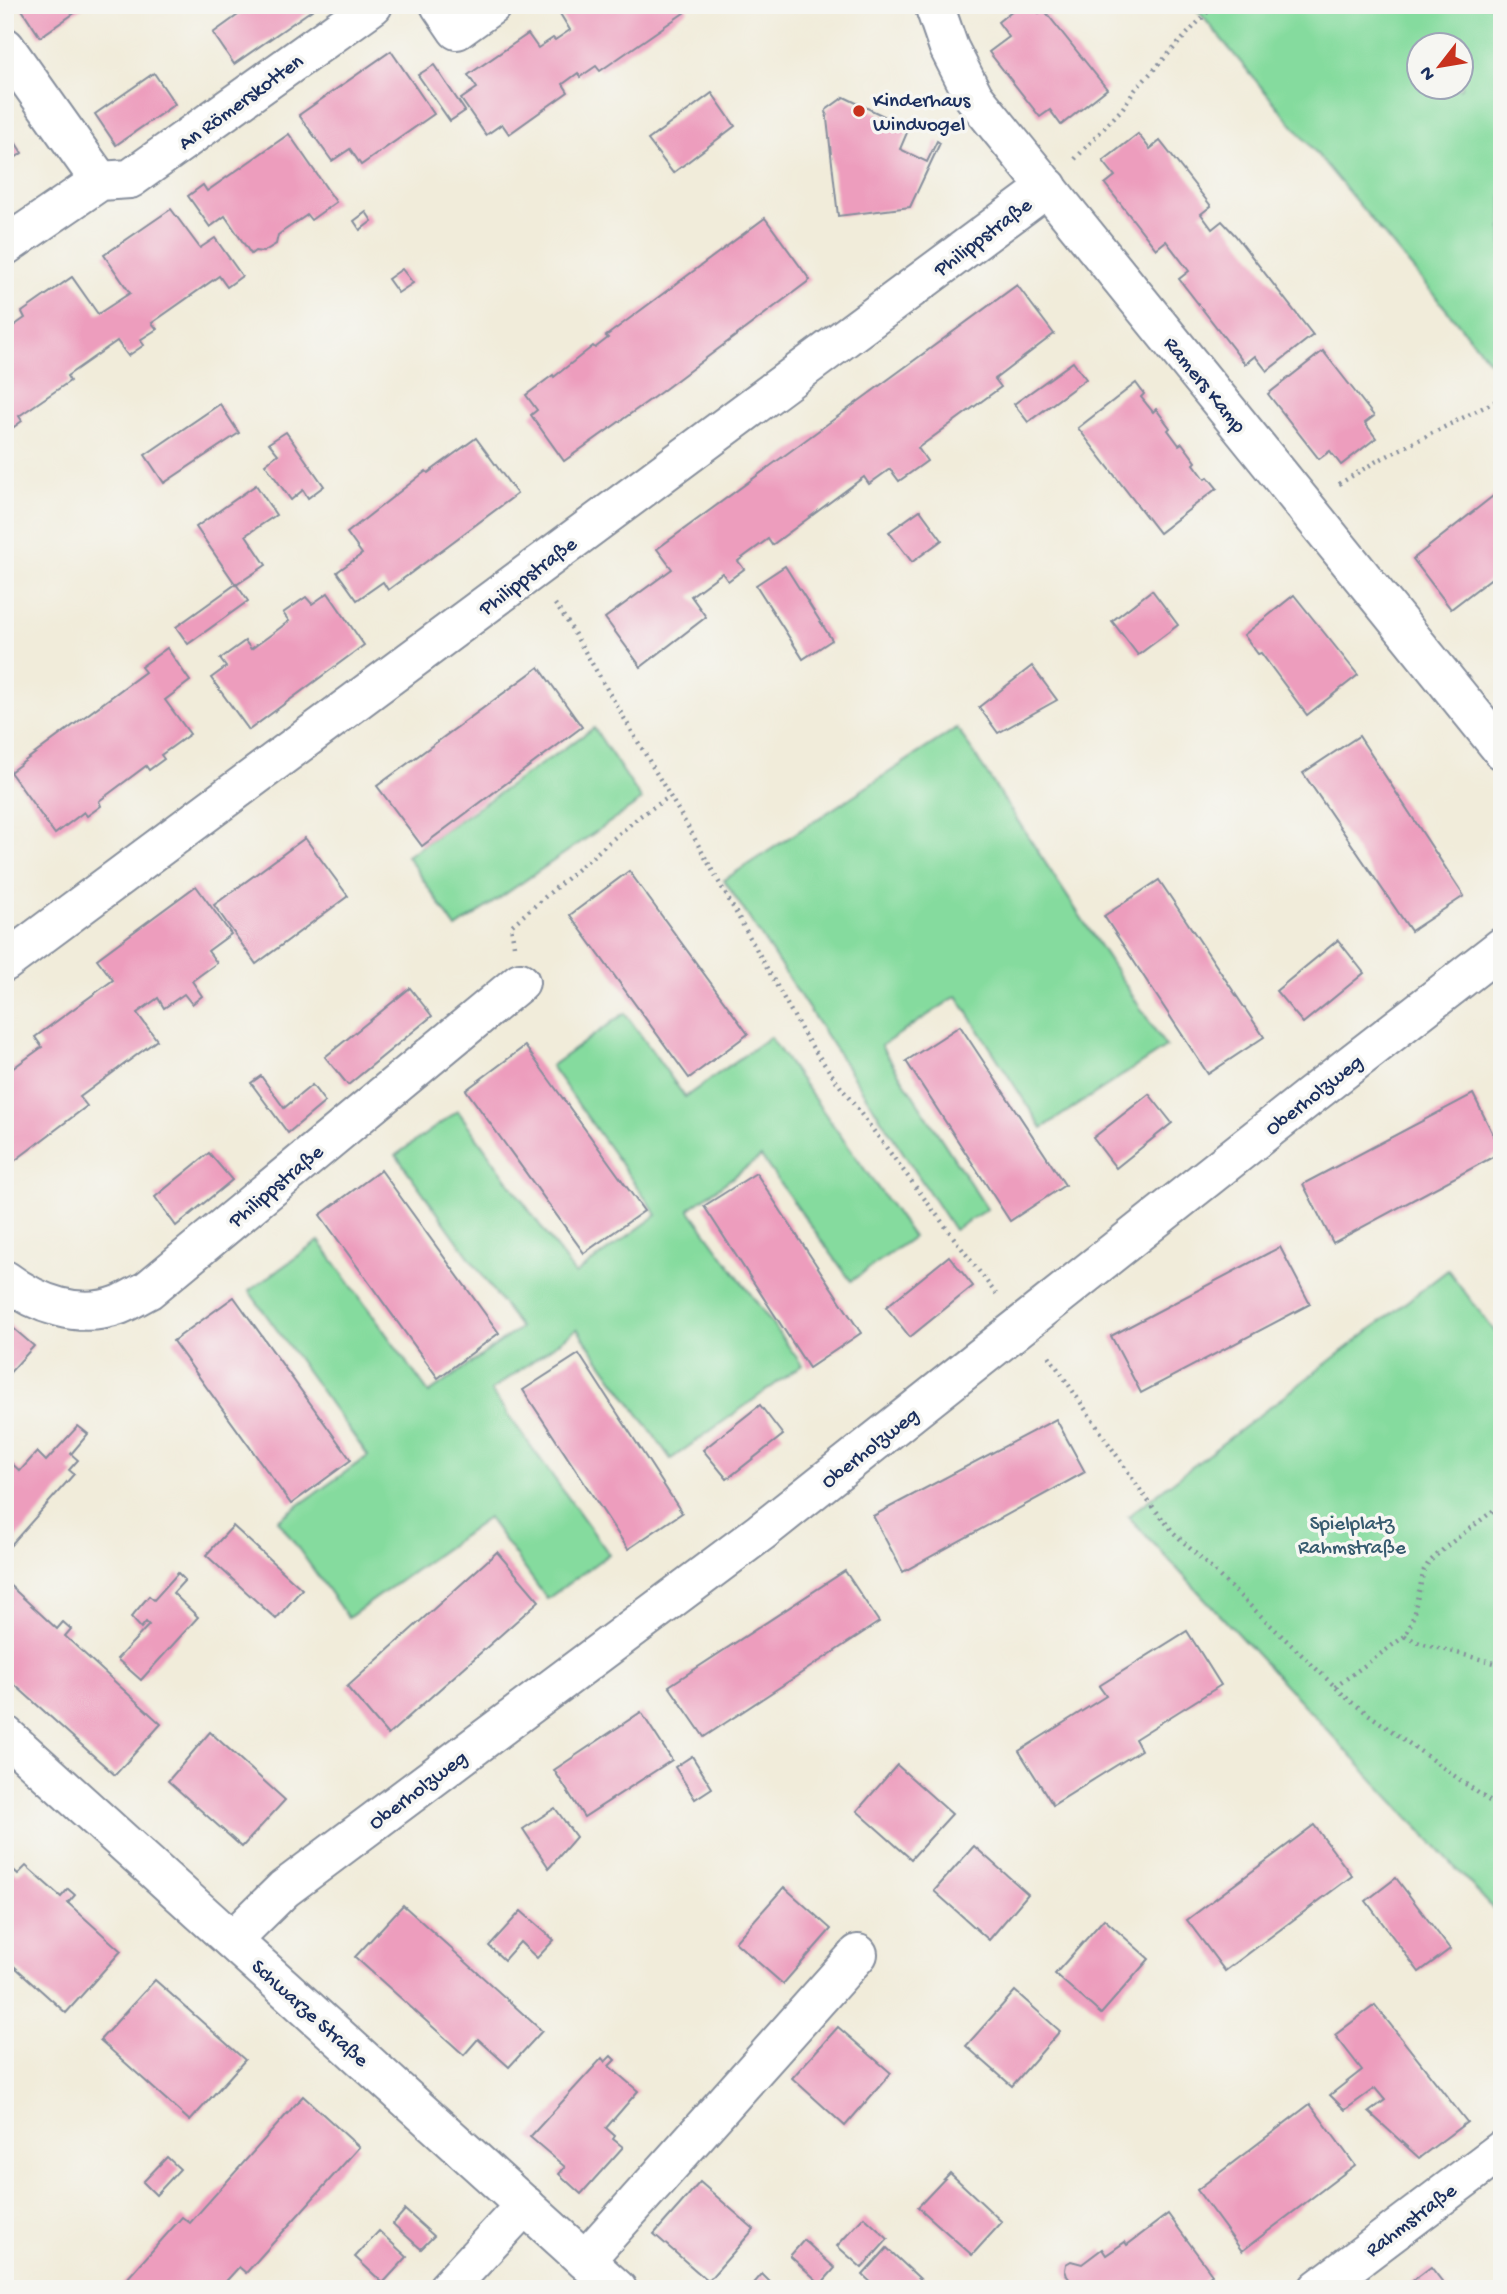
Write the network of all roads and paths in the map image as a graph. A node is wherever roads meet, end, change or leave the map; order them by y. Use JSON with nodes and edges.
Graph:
{"nodes":[{"id":1,"x":373,"y":5,"type":"edge"},
{"id":2,"x":440,"y":5,"type":"edge"},
{"id":3,"x":492,"y":5,"type":"edge"},
{"id":4,"x":934,"y":5,"type":"edge"},
{"id":5,"x":1214,"y":5,"type":"edge"},
{"id":6,"x":5,"y":47,"type":"edge"},
{"id":7,"x":100,"y":181,"type":"junction"},
{"id":8,"x":1048,"y":187,"type":"junction"},
{"id":9,"x":5,"y":246,"type":"edge"},
{"id":10,"x":1502,"y":398,"type":"edge"},
{"id":11,"x":1305,"y":506,"type":"junction"},
{"id":12,"x":532,"y":572,"type":"junction"},
{"id":13,"x":1502,"y":750,"type":"edge"},
{"id":14,"x":669,"y":797,"type":"junction"},
{"id":15,"x":1502,"y":947,"type":"edge"},
{"id":16,"x":5,"y":961,"type":"edge"},
{"id":17,"x":520,"y":982,"type":"joint"},
{"id":18,"x":5,"y":1280,"type":"edge"},
{"id":19,"x":1024,"y":1325,"type":"junction"},
{"id":20,"x":1502,"y":1504,"type":"edge"},
{"id":21,"x":1405,"y":1636,"type":"junction"},
{"id":22,"x":1502,"y":1665,"type":"edge"},
{"id":23,"x":1335,"y":1687,"type":"junction"},
{"id":24,"x":5,"y":1735,"type":"edge"},
{"id":25,"x":1502,"y":1810,"type":"edge"},
{"id":26,"x":232,"y":1940,"type":"junction"},
{"id":27,"x":858,"y":1954,"type":"dead end"},
{"id":28,"x":1502,"y":2150,"type":"edge"},
{"id":29,"x":525,"y":2205,"type":"junction"},
{"id":30,"x":585,"y":2260,"type":"junction"},
{"id":31,"x":447,"y":2289,"type":"edge"},
{"id":32,"x":617,"y":2289,"type":"edge"},
{"id":33,"x":1318,"y":2289,"type":"edge"}],
"edges":[{"from":1,"to":7,"type":"street","name":"An Römerskotten"},
{"from":2,"to":3,"type":"street"},
{"from":4,"to":8,"type":"street","name":"Ramers Kamp"},
{"from":5,"to":8,"type":"path"},
{"from":6,"to":7,"type":"street"},
{"from":7,"to":9,"type":"street","name":"An Römerskotten"},
{"from":8,"to":11,"type":"street","name":"Ramers Kamp"},
{"from":8,"to":12,"type":"street","name":"Philippstraße"},
{"from":10,"to":11,"type":"path"},
{"from":11,"to":13,"type":"street","name":"Ramers Kamp"},
{"from":12,"to":14,"type":"path"},
{"from":12,"to":16,"type":"street","name":"Philippstraße"},
{"from":14,"to":17,"type":"path"},
{"from":14,"to":19,"type":"path"},
{"from":15,"to":19,"type":"street","name":"Oberholzweg"},
{"from":17,"to":18,"type":"street","name":"Philippstraße"},
{"from":19,"to":23,"type":"path"},
{"from":19,"to":26,"type":"street","name":"Oberholzweg"},
{"from":20,"to":21,"type":"path"},
{"from":21,"to":22,"type":"path"},
{"from":21,"to":23,"type":"path"},
{"from":23,"to":25,"type":"path"},
{"from":24,"to":26,"type":"street","name":"Schwarze Straße"},
{"from":26,"to":29,"type":"street","name":"Schwarze Straße"},
{"from":27,"to":30,"type":"street"},
{"from":28,"to":33,"type":"street","name":"Rahmstraße"},
{"from":29,"to":30,"type":"street","name":"Schwarze Straße"},
{"from":29,"to":31,"type":"street"},
{"from":30,"to":32,"type":"street","name":"Schwarze Straße"}]}
